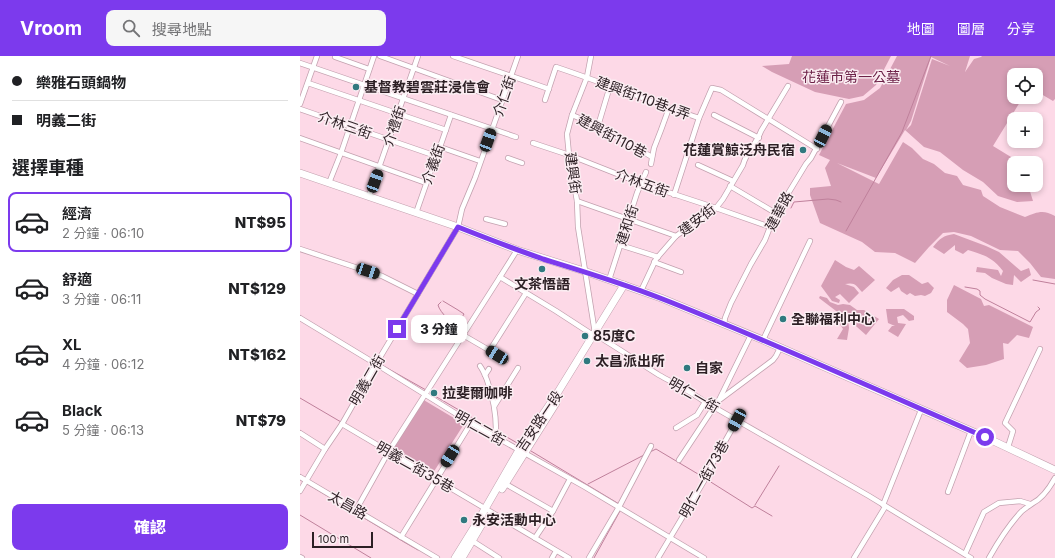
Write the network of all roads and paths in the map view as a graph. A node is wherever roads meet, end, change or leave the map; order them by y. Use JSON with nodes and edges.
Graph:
{"nodes":[{"id":1,"x":317,"y":56,"type":"edge"},
{"id":2,"x":374,"y":56,"type":"edge"},
{"id":3,"x":380,"y":56,"type":"edge"},
{"id":4,"x":418,"y":56,"type":"edge"},
{"id":5,"x":453,"y":56,"type":"edge"},
{"id":6,"x":518,"y":56,"type":"edge"},
{"id":7,"x":590,"y":56,"type":"edge"},
{"id":8,"x":335,"y":57,"type":"edge"},
{"id":9,"x":300,"y":62,"type":"edge"},
{"id":10,"x":313,"y":67,"type":"junction"},
{"id":11,"x":414,"y":68,"type":"junction"},
{"id":12,"x":369,"y":69,"type":"junction"},
{"id":13,"x":510,"y":77,"type":"junction"},
{"id":14,"x":587,"y":77,"type":"junction"},
{"id":15,"x":308,"y":83,"type":"junction"},
{"id":16,"x":365,"y":84,"type":"junction"},
{"id":17,"x":610,"y":86,"type":"junction"},
{"id":18,"x":788,"y":86,"type":"dead end"},
{"id":19,"x":549,"y":89,"type":"junction"},
{"id":20,"x":404,"y":98,"type":"junction"},
{"id":21,"x":359,"y":100,"type":"junction"},
{"id":22,"x":502,"y":100,"type":"junction"},
{"id":23,"x":545,"y":100,"type":"dead end"},
{"id":24,"x":841,"y":102,"type":"dead end"},
{"id":25,"x":300,"y":104,"type":"edge"},
{"id":26,"x":669,"y":108,"type":"junction"},
{"id":27,"x":300,"y":109,"type":"edge"},
{"id":28,"x":398,"y":114,"type":"junction"},
{"id":29,"x":451,"y":115,"type":"junction"},
{"id":30,"x":572,"y":115,"type":"junction"},
{"id":31,"x":714,"y":115,"type":"dead end"},
{"id":32,"x":699,"y":118,"type":"junction"},
{"id":33,"x":768,"y":120,"type":"junction"},
{"id":34,"x":350,"y":126,"type":"junction"},
{"id":35,"x":598,"y":126,"type":"junction"},
{"id":36,"x":492,"y":129,"type":"junction"},
{"id":37,"x":446,"y":130,"type":"junction"},
{"id":38,"x":516,"y":137,"type":"dead end"},
{"id":39,"x":300,"y":138,"type":"edge"},
{"id":40,"x":759,"y":138,"type":"junction"},
{"id":41,"x":390,"y":140,"type":"junction"},
{"id":42,"x":533,"y":143,"type":"dead end"},
{"id":43,"x":440,"y":147,"type":"junction"},
{"id":44,"x":817,"y":149,"type":"junction"},
{"id":45,"x":341,"y":153,"type":"junction"},
{"id":46,"x":569,"y":155,"type":"junction"},
{"id":47,"x":436,"y":156,"type":"junction"},
{"id":48,"x":652,"y":157,"type":"junction"},
{"id":49,"x":508,"y":158,"type":"dead end"},
{"id":50,"x":480,"y":161,"type":"junction"},
{"id":51,"x":522,"y":163,"type":"dead end"},
{"id":52,"x":651,"y":164,"type":"dead end"},
{"id":53,"x":698,"y":165,"type":"dead end"},
{"id":54,"x":380,"y":167,"type":"junction"},
{"id":55,"x":300,"y":172,"type":"edge"},
{"id":56,"x":646,"y":172,"type":"dead end"},
{"id":57,"x":329,"y":183,"type":"junction"},
{"id":58,"x":426,"y":183,"type":"junction"},
{"id":59,"x":642,"y":183,"type":"junction"},
{"id":60,"x":732,"y":183,"type":"junction"},
{"id":61,"x":674,"y":194,"type":"junction"},
{"id":62,"x":369,"y":196,"type":"junction"},
{"id":63,"x":576,"y":201,"type":"junction"},
{"id":64,"x":716,"y":208,"type":"junction"},
{"id":65,"x":416,"y":213,"type":"junction"},
{"id":66,"x":779,"y":214,"type":"junction"},
{"id":67,"x":486,"y":219,"type":"dead end"},
{"id":68,"x":629,"y":219,"type":"junction"},
{"id":69,"x":505,"y":224,"type":"dead end"},
{"id":70,"x":458,"y":227,"type":"junction"},
{"id":71,"x":770,"y":227,"type":"junction"},
{"id":72,"x":676,"y":236,"type":"junction"},
{"id":73,"x":810,"y":241,"type":"dead end"},
{"id":74,"x":620,"y":245,"type":"junction"},
{"id":75,"x":300,"y":249,"type":"edge"},
{"id":76,"x":517,"y":250,"type":"junction"},
{"id":77,"x":658,"y":257,"type":"junction"},
{"id":78,"x":654,"y":262,"type":"junction"},
{"id":79,"x":584,"y":271,"type":"junction"},
{"id":80,"x":681,"y":272,"type":"dead end"},
{"id":81,"x":500,"y":277,"type":"junction"},
{"id":82,"x":609,"y":280,"type":"junction"},
{"id":83,"x":626,"y":286,"type":"junction"},
{"id":84,"x":641,"y":291,"type":"junction"},
{"id":85,"x":526,"y":293,"type":"junction"},
{"id":86,"x":418,"y":294,"type":"junction"},
{"id":87,"x":300,"y":318,"type":"edge"},
{"id":88,"x":724,"y":324,"type":"junction"},
{"id":89,"x":595,"y":334,"type":"junction"},
{"id":90,"x":463,"y":335,"type":"junction"},
{"id":91,"x":751,"y":335,"type":"junction"},
{"id":92,"x":763,"y":340,"type":"junction"},
{"id":93,"x":780,"y":348,"type":"junction"},
{"id":94,"x":1040,"y":348,"type":"dead end"},
{"id":95,"x":490,"y":350,"type":"junction"},
{"id":96,"x":506,"y":360,"type":"dead end"},
{"id":97,"x":376,"y":364,"type":"junction"},
{"id":98,"x":480,"y":366,"type":"dead end"},
{"id":99,"x":490,"y":368,"type":"dead end"},
{"id":100,"x":518,"y":368,"type":"dead end"},
{"id":101,"x":485,"y":375,"type":"junction"},
{"id":102,"x":426,"y":394,"type":"junction"},
{"id":103,"x":718,"y":401,"type":"junction"},
{"id":104,"x":705,"y":402,"type":"junction"},
{"id":105,"x":494,"y":405,"type":"junction"},
{"id":106,"x":714,"y":407,"type":"junction"},
{"id":107,"x":921,"y":410,"type":"junction"},
{"id":108,"x":737,"y":420,"type":"junction"},
{"id":109,"x":471,"y":423,"type":"junction"},
{"id":110,"x":342,"y":424,"type":"junction"},
{"id":111,"x":676,"y":428,"type":"dead end"},
{"id":112,"x":496,"y":430,"type":"dead end"},
{"id":113,"x":971,"y":431,"type":"junction"},
{"id":114,"x":300,"y":433,"type":"edge"},
{"id":115,"x":651,"y":446,"type":"dead end"},
{"id":116,"x":1008,"y":448,"type":"junction"},
{"id":117,"x":325,"y":449,"type":"junction"},
{"id":118,"x":389,"y":451,"type":"junction"},
{"id":119,"x":522,"y":451,"type":"junction"},
{"id":120,"x":679,"y":460,"type":"dead end"},
{"id":121,"x":1055,"y":470,"type":"edge"},
{"id":122,"x":300,"y":477,"type":"edge"},
{"id":123,"x":1055,"y":478,"type":"edge"},
{"id":124,"x":436,"y":479,"type":"junction"},
{"id":125,"x":570,"y":479,"type":"junction"},
{"id":126,"x":306,"y":480,"type":"junction"},
{"id":127,"x":503,"y":482,"type":"junction"},
{"id":128,"x":300,"y":491,"type":"edge"},
{"id":129,"x":948,"y":492,"type":"dead end"},
{"id":130,"x":1030,"y":504,"type":"junction"},
{"id":131,"x":884,"y":506,"type":"junction"},
{"id":132,"x":619,"y":507,"type":"junction"},
{"id":133,"x":356,"y":510,"type":"junction"},
{"id":134,"x":487,"y":510,"type":"junction"},
{"id":135,"x":553,"y":511,"type":"junction"},
{"id":136,"x":401,"y":537,"type":"junction"},
{"id":137,"x":535,"y":538,"type":"junction"},
{"id":138,"x":670,"y":538,"type":"junction"},
{"id":139,"x":470,"y":540,"type":"junction"},
{"id":140,"x":556,"y":551,"type":"junction"},
{"id":141,"x":965,"y":554,"type":"junction"},
{"id":142,"x":437,"y":558,"type":"edge"},
{"id":143,"x":455,"y":558,"type":"edge"},
{"id":144,"x":462,"y":558,"type":"edge"},
{"id":145,"x":499,"y":558,"type":"edge"},
{"id":146,"x":552,"y":558,"type":"edge"},
{"id":147,"x":569,"y":558,"type":"edge"},
{"id":148,"x":589,"y":558,"type":"edge"},
{"id":149,"x":658,"y":558,"type":"edge"},
{"id":150,"x":704,"y":558,"type":"edge"},
{"id":151,"x":854,"y":558,"type":"edge"},
{"id":152,"x":971,"y":558,"type":"edge"},
{"id":153,"x":989,"y":558,"type":"edge"}],
"edges":[{"from":1,"to":10,"type":"street"},
{"from":2,"to":12,"type":"street"},
{"from":3,"to":11,"type":"street"},
{"from":4,"to":11,"type":"street","name":"介禮街"},
{"from":5,"to":13,"type":"street"},
{"from":6,"to":13,"type":"street","name":"介仁街"},
{"from":7,"to":14,"type":"street","name":"建興街"},
{"from":8,"to":12,"type":"street"},
{"from":9,"to":10,"type":"street"},
{"from":10,"to":15,"type":"street"},
{"from":10,"to":16,"type":"street"},
{"from":11,"to":20,"type":"street","name":"介禮街"},
{"from":11,"to":22,"type":"street"},
{"from":12,"to":16,"type":"street"},
{"from":13,"to":19,"type":"street"},
{"from":13,"to":22,"type":"street","name":"介仁街"},
{"from":14,"to":17,"type":"street","name":"建興街110巷4弄"},
{"from":14,"to":19,"type":"street","name":"建興街110巷4弄"},
{"from":14,"to":30,"type":"street","name":"建興街"},
{"from":15,"to":21,"type":"street"},
{"from":15,"to":25,"type":"street"},
{"from":16,"to":20,"type":"street"},
{"from":16,"to":21,"type":"street"},
{"from":17,"to":26,"type":"street","name":"建興街110巷4弄"},
{"from":17,"to":35,"type":"street"},
{"from":18,"to":33,"type":"street","name":"建安街"},
{"from":19,"to":23,"type":"street"},
{"from":20,"to":28,"type":"street","name":"介禮街"},
{"from":20,"to":29,"type":"street"},
{"from":21,"to":28,"type":"street"},
{"from":21,"to":34,"type":"street"},
{"from":22,"to":36,"type":"street","name":"介仁街"},
{"from":24,"to":44,"type":"street","name":"建華路"},
{"from":26,"to":32,"type":"street","name":"建興街110巷4弄"},
{"from":26,"to":48,"type":"street"},
{"from":27,"to":34,"type":"street","name":"介林三街"},
{"from":28,"to":37,"type":"street"},
{"from":28,"to":41,"type":"street","name":"介禮街"},
{"from":29,"to":36,"type":"street"},
{"from":29,"to":37,"type":"street","name":"介義街"},
{"from":30,"to":35,"type":"street","name":"建興街110巷"},
{"from":30,"to":46,"type":"street","name":"建興街"},
{"from":31,"to":40,"type":"street"},
{"from":32,"to":33,"type":"street"},
{"from":32,"to":61,"type":"street"},
{"from":33,"to":40,"type":"street","name":"建安街"},
{"from":33,"to":44,"type":"street"},
{"from":34,"to":41,"type":"street","name":"介林三街"},
{"from":34,"to":45,"type":"street"},
{"from":35,"to":48,"type":"street","name":"建興街110巷"},
{"from":36,"to":38,"type":"street"},
{"from":36,"to":50,"type":"street","name":"介仁街"},
{"from":37,"to":43,"type":"street","name":"介義街"},
{"from":39,"to":45,"type":"street"},
{"from":40,"to":60,"type":"street","name":"建安街"},
{"from":41,"to":47,"type":"street","name":"介林三街"},
{"from":41,"to":54,"type":"street","name":"介禮街"},
{"from":42,"to":46,"type":"street","name":"介林五街"},
{"from":43,"to":47,"type":"street","name":"介義街"},
{"from":43,"to":50,"type":"street"},
{"from":44,"to":66,"type":"street","name":"建華路"},
{"from":45,"to":54,"type":"street"},
{"from":45,"to":57,"type":"street"},
{"from":46,"to":59,"type":"street","name":"介林五街"},
{"from":46,"to":63,"type":"street","name":"建興街"},
{"from":47,"to":58,"type":"street","name":"介義街"},
{"from":48,"to":52,"type":"street"},
{"from":49,"to":51,"type":"street"},
{"from":50,"to":70,"type":"street","name":"介仁街"},
{"from":53,"to":60,"type":"street"},
{"from":54,"to":58,"type":"street"},
{"from":54,"to":62,"type":"street","name":"介禮街"},
{"from":55,"to":57,"type":"street"},
{"from":56,"to":59,"type":"street","name":"建和街"},
{"from":57,"to":62,"type":"street"},
{"from":58,"to":65,"type":"street","name":"介義街"},
{"from":59,"to":61,"type":"street","name":"介林五街"},
{"from":59,"to":68,"type":"street","name":"建和街"},
{"from":60,"to":64,"type":"street","name":"建安街"},
{"from":60,"to":66,"type":"street"},
{"from":61,"to":64,"type":"street","name":"介林五街"},
{"from":62,"to":65,"type":"street"},
{"from":63,"to":68,"type":"street"},
{"from":63,"to":79,"type":"street","name":"建興街"},
{"from":64,"to":71,"type":"street","name":"介林五街"},
{"from":64,"to":72,"type":"street","name":"建安街"},
{"from":65,"to":70,"type":"street"},
{"from":66,"to":71,"type":"street","name":"建華路"},
{"from":67,"to":69,"type":"street"},
{"from":68,"to":72,"type":"street"},
{"from":68,"to":74,"type":"street","name":"建和街"},
{"from":70,"to":76,"type":"street"},
{"from":70,"to":86,"type":"street","name":"明義二街"},
{"from":71,"to":88,"type":"street","name":"建華路"},
{"from":72,"to":77,"type":"street","name":"建安街"},
{"from":73,"to":92,"type":"street"},
{"from":74,"to":77,"type":"street"},
{"from":74,"to":82,"type":"street","name":"建和街"},
{"from":75,"to":86,"type":"street"},
{"from":76,"to":79,"type":"street"},
{"from":76,"to":81,"type":"street"},
{"from":77,"to":78,"type":"street","name":"建安街"},
{"from":78,"to":80,"type":"street"},
{"from":78,"to":84,"type":"street","name":"建安街"},
{"from":79,"to":82,"type":"street"},
{"from":79,"to":89,"type":"street","name":"建興街"},
{"from":81,"to":85,"type":"street","name":"明仁一街"},
{"from":81,"to":90,"type":"street"},
{"from":82,"to":83,"type":"street"},
{"from":83,"to":84,"type":"street"},
{"from":83,"to":89,"type":"street","name":"吉安路一段"},
{"from":84,"to":88,"type":"street"},
{"from":85,"to":89,"type":"street","name":"明仁一街"},
{"from":85,"to":95,"type":"street"},
{"from":86,"to":97,"type":"street","name":"明義二街"},
{"from":87,"to":97,"type":"street","name":"明仁二街"},
{"from":88,"to":91,"type":"street"},
{"from":89,"to":104,"type":"street","name":"明仁一街"},
{"from":89,"to":119,"type":"street","name":"吉安路一段"},
{"from":90,"to":95,"type":"street"},
{"from":90,"to":102,"type":"street"},
{"from":91,"to":92,"type":"street"},
{"from":91,"to":103,"type":"street"},
{"from":92,"to":93,"type":"street"},
{"from":93,"to":103,"type":"street"},
{"from":93,"to":107,"type":"street"},
{"from":94,"to":116,"type":"street"},
{"from":95,"to":96,"type":"street"},
{"from":97,"to":102,"type":"street","name":"明仁二街"},
{"from":97,"to":110,"type":"street","name":"明義二街"},
{"from":98,"to":101,"type":"street"},
{"from":99,"to":101,"type":"street"},
{"from":100,"to":105,"type":"street"},
{"from":101,"to":105,"type":"street"},
{"from":102,"to":109,"type":"street","name":"明仁二街"},
{"from":102,"to":118,"type":"street"},
{"from":103,"to":106,"type":"street"},
{"from":104,"to":106,"type":"street","name":"明仁一街"},
{"from":104,"to":111,"type":"street"},
{"from":105,"to":112,"type":"street"},
{"from":106,"to":108,"type":"street","name":"明仁一街"},
{"from":106,"to":120,"type":"street"},
{"from":107,"to":113,"type":"street"},
{"from":107,"to":131,"type":"street"},
{"from":108,"to":131,"type":"street","name":"明仁一街"},
{"from":108,"to":138,"type":"street","name":"明仁一街73巷"},
{"from":109,"to":119,"type":"street","name":"明仁二街"},
{"from":109,"to":124,"type":"street"},
{"from":110,"to":117,"type":"street","name":"明義二街"},
{"from":110,"to":118,"type":"street","name":"明義二街35巷"},
{"from":113,"to":116,"type":"street"},
{"from":113,"to":129,"type":"street"},
{"from":114,"to":117,"type":"street"},
{"from":115,"to":132,"type":"street"},
{"from":116,"to":121,"type":"street"},
{"from":117,"to":126,"type":"street","name":"明義二街"},
{"from":118,"to":124,"type":"street","name":"明義二街35巷"},
{"from":118,"to":133,"type":"street"},
{"from":119,"to":125,"type":"street","name":"明仁二街"},
{"from":119,"to":127,"type":"street","name":"吉安路一段"},
{"from":122,"to":126,"type":"street","name":"太昌路"},
{"from":123,"to":130,"type":"street"},
{"from":124,"to":134,"type":"street","name":"明義二街35巷"},
{"from":124,"to":136,"type":"street"},
{"from":125,"to":132,"type":"street","name":"明仁二街"},
{"from":125,"to":135,"type":"street"},
{"from":126,"to":128,"type":"street","name":"明義二街"},
{"from":126,"to":133,"type":"street","name":"太昌路"},
{"from":127,"to":134,"type":"street","name":"吉安路一段"},
{"from":127,"to":135,"type":"street"},
{"from":130,"to":141,"type":"street"},
{"from":130,"to":153,"type":"street"},
{"from":131,"to":141,"type":"street","name":"明仁一街"},
{"from":131,"to":151,"type":"street"},
{"from":132,"to":138,"type":"street","name":"明仁二街"},
{"from":132,"to":148,"type":"street"},
{"from":133,"to":136,"type":"street","name":"太昌路"},
{"from":134,"to":137,"type":"street","name":"明義二街35巷"},
{"from":134,"to":139,"type":"street","name":"吉安路一段"},
{"from":135,"to":137,"type":"street"},
{"from":136,"to":142,"type":"street","name":"太昌路"},
{"from":137,"to":140,"type":"street","name":"明義二街35巷"},
{"from":138,"to":149,"type":"street","name":"明仁一街73巷"},
{"from":138,"to":150,"type":"street","name":"明仁二街"},
{"from":139,"to":143,"type":"street","name":"吉安路一段"},
{"from":139,"to":144,"type":"street","name":"吉安路一段"},
{"from":139,"to":145,"type":"street"},
{"from":140,"to":146,"type":"street"},
{"from":140,"to":147,"type":"street","name":"明義二街35巷"},
{"from":141,"to":152,"type":"street","name":"明仁一街"}]}
